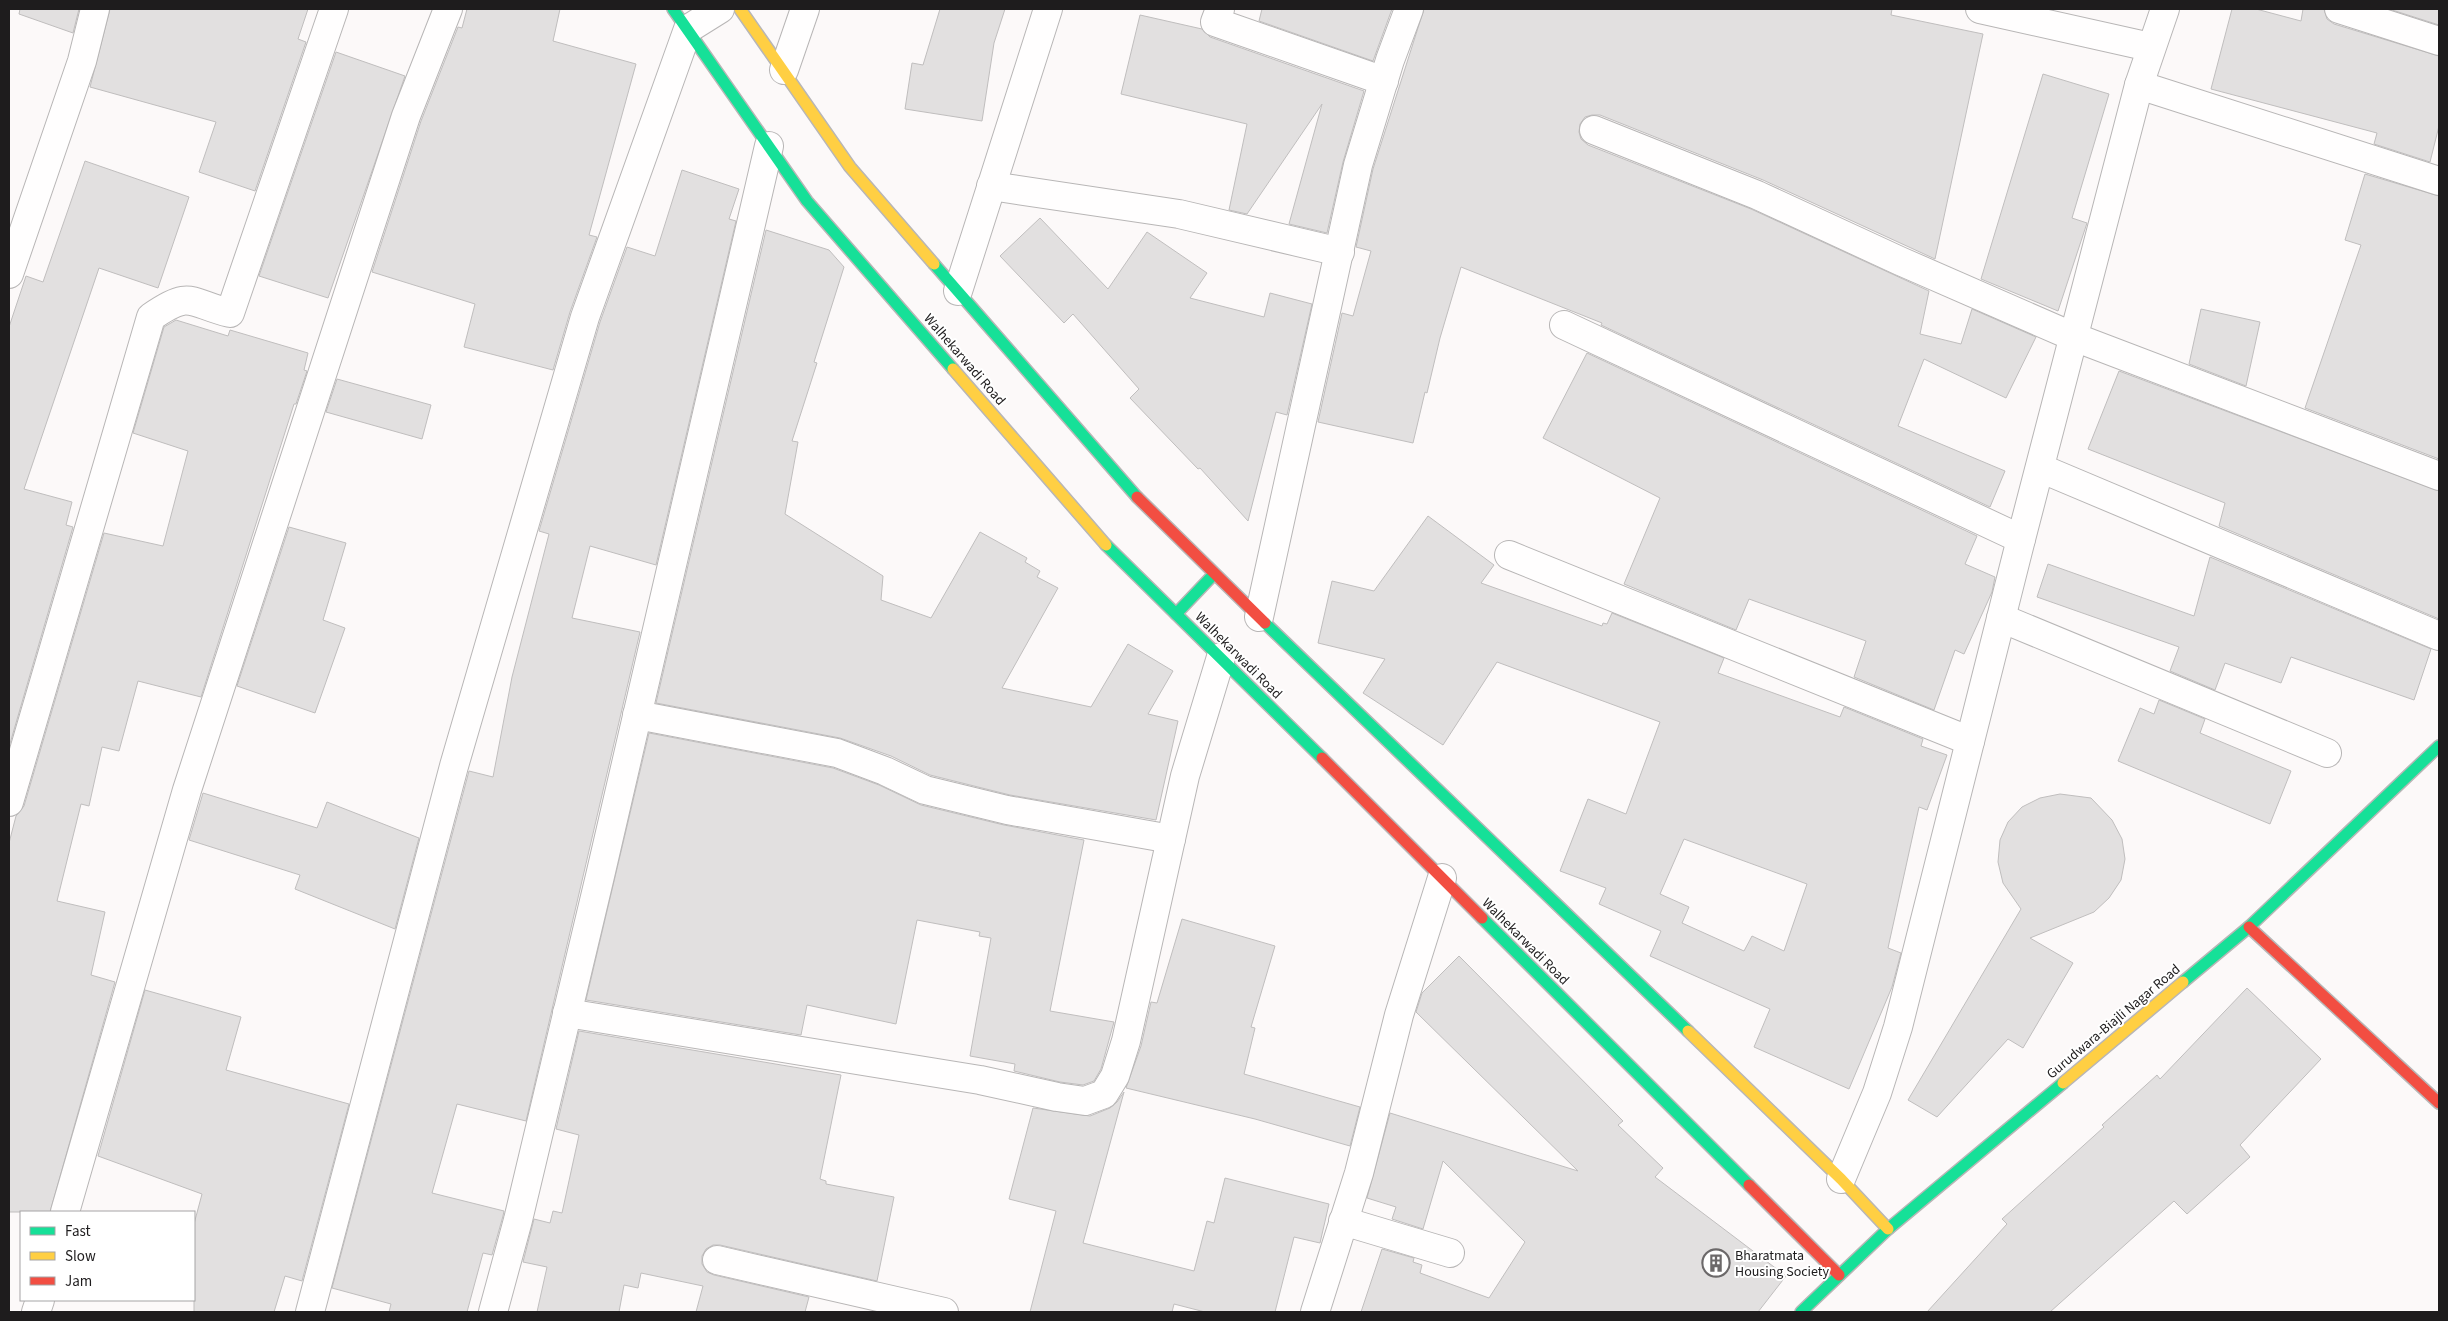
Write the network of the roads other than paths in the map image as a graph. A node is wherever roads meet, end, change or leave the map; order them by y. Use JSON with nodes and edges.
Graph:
{"nodes":[{"id":1,"x":95,"y":9,"type":"edge"},
{"id":2,"x":334,"y":9,"type":"edge"},
{"id":3,"x":448,"y":9,"type":"edge"},
{"id":4,"x":720,"y":9,"type":"edge"},
{"id":5,"x":740,"y":9,"type":"edge"},
{"id":6,"x":805,"y":9,"type":"edge"},
{"id":7,"x":1048,"y":9,"type":"edge"},
{"id":8,"x":1220,"y":9,"type":"edge"},
{"id":9,"x":1409,"y":9,"type":"edge"},
{"id":10,"x":1980,"y":9,"type":"edge"},
{"id":11,"x":2165,"y":9,"type":"edge"},
{"id":12,"x":2339,"y":9,"type":"edge"},
{"id":13,"x":680,"y":19,"type":"edge"},
{"id":14,"x":2439,"y":41,"type":"edge"},
{"id":15,"x":2150,"y":46,"type":"junction"},
{"id":16,"x":784,"y":70,"type":"junction"},
{"id":17,"x":1384,"y":81,"type":"junction"},
{"id":18,"x":2139,"y":85,"type":"junction"},
{"id":19,"x":1594,"y":130,"type":"dead end"},
{"id":20,"x":769,"y":146,"type":"junction"},
{"id":21,"x":2439,"y":181,"type":"edge"},
{"id":22,"x":992,"y":186,"type":"junction"},
{"id":23,"x":1340,"y":252,"type":"junction"},
{"id":24,"x":9,"y":274,"type":"edge"},
{"id":25,"x":958,"y":291,"type":"junction"},
{"id":26,"x":1564,"y":325,"type":"dead end"},
{"id":27,"x":2074,"y":337,"type":"junction"},
{"id":28,"x":2040,"y":468,"type":"junction"},
{"id":29,"x":2439,"y":476,"type":"edge"},
{"id":30,"x":2021,"y":539,"type":"junction"},
{"id":31,"x":1509,"y":555,"type":"dead end"},
{"id":32,"x":1214,"y":574,"type":"junction"},
{"id":33,"x":1176,"y":614,"type":"junction"},
{"id":34,"x":1259,"y":617,"type":"junction"},
{"id":35,"x":2001,"y":618,"type":"junction"},
{"id":36,"x":2439,"y":636,"type":"edge"},
{"id":37,"x":1221,"y":657,"type":"junction"},
{"id":38,"x":637,"y":715,"type":"junction"},
{"id":39,"x":1970,"y":741,"type":"junction"},
{"id":40,"x":2439,"y":746,"type":"edge"},
{"id":41,"x":2327,"y":753,"type":"dead end"},
{"id":42,"x":9,"y":802,"type":"edge"},
{"id":43,"x":1171,"y":839,"type":"junction"},
{"id":44,"x":1442,"y":878,"type":"junction"},
{"id":45,"x":2249,"y":927,"type":"junction"},
{"id":46,"x":567,"y":1014,"type":"junction"},
{"id":47,"x":2439,"y":1103,"type":"edge"},
{"id":48,"x":1841,"y":1179,"type":"junction"},
{"id":49,"x":65,"y":1211,"type":"edge"},
{"id":50,"x":1344,"y":1221,"type":"junction"},
{"id":51,"x":1888,"y":1229,"type":"junction"},
{"id":52,"x":1450,"y":1254,"type":"dead end"},
{"id":53,"x":717,"y":1260,"type":"dead end"},
{"id":54,"x":1839,"y":1275,"type":"junction"},
{"id":55,"x":310,"y":1312,"type":"edge"},
{"id":56,"x":493,"y":1312,"type":"edge"},
{"id":57,"x":944,"y":1312,"type":"edge"},
{"id":58,"x":1315,"y":1312,"type":"edge"},
{"id":59,"x":1801,"y":1312,"type":"edge"}],
"edges":[{"from":1,"to":24,"type":"street"},
{"from":2,"to":42,"type":"street"},
{"from":3,"to":49,"type":"street"},
{"from":4,"to":13,"type":"street"},
{"from":5,"to":16,"type":"street"},
{"from":6,"to":16,"type":"street"},
{"from":7,"to":22,"type":"street"},
{"from":8,"to":17,"type":"street"},
{"from":9,"to":17,"type":"street"},
{"from":10,"to":15,"type":"street"},
{"from":11,"to":15,"type":"street"},
{"from":12,"to":14,"type":"street"},
{"from":13,"to":20,"type":"street","name":"Walhekarwadi Road"},
{"from":13,"to":55,"type":"street"},
{"from":15,"to":18,"type":"street"},
{"from":16,"to":25,"type":"street"},
{"from":17,"to":23,"type":"street"},
{"from":18,"to":21,"type":"street"},
{"from":18,"to":27,"type":"street"},
{"from":19,"to":27,"type":"street"},
{"from":20,"to":33,"type":"street","name":"Walhekarwadi Road"},
{"from":20,"to":38,"type":"street"},
{"from":22,"to":23,"type":"street"},
{"from":22,"to":25,"type":"street"},
{"from":23,"to":34,"type":"street"},
{"from":25,"to":32,"type":"street"},
{"from":26,"to":30,"type":"street"},
{"from":27,"to":28,"type":"street"},
{"from":27,"to":29,"type":"street"},
{"from":28,"to":30,"type":"street"},
{"from":28,"to":36,"type":"street"},
{"from":30,"to":35,"type":"street"},
{"from":31,"to":39,"type":"street"},
{"from":32,"to":33,"type":"street"},
{"from":32,"to":34,"type":"street"},
{"from":33,"to":37,"type":"street","name":"Walhekarwadi Road"},
{"from":34,"to":48,"type":"street"},
{"from":35,"to":39,"type":"street"},
{"from":35,"to":41,"type":"street"},
{"from":37,"to":43,"type":"street"},
{"from":37,"to":44,"type":"street","name":"Walhekarwadi Road"},
{"from":38,"to":43,"type":"street"},
{"from":38,"to":46,"type":"street"},
{"from":39,"to":48,"type":"street"},
{"from":40,"to":45,"type":"street","name":"Gurudwara-Biajli Nagar Road"},
{"from":43,"to":46,"type":"street"},
{"from":44,"to":50,"type":"street"},
{"from":44,"to":54,"type":"street","name":"Walhekarwadi Road"},
{"from":45,"to":47,"type":"street"},
{"from":45,"to":51,"type":"street","name":"Gurudwara-Biajli Nagar Road"},
{"from":46,"to":56,"type":"street"},
{"from":48,"to":51,"type":"street"},
{"from":50,"to":52,"type":"street"},
{"from":50,"to":58,"type":"street"},
{"from":51,"to":54,"type":"street","name":"Gurudwara-Biajli Nagar Road"},
{"from":53,"to":57,"type":"street"},
{"from":54,"to":59,"type":"street","name":"Gurudwara-Biajli Nagar Road"}]}
